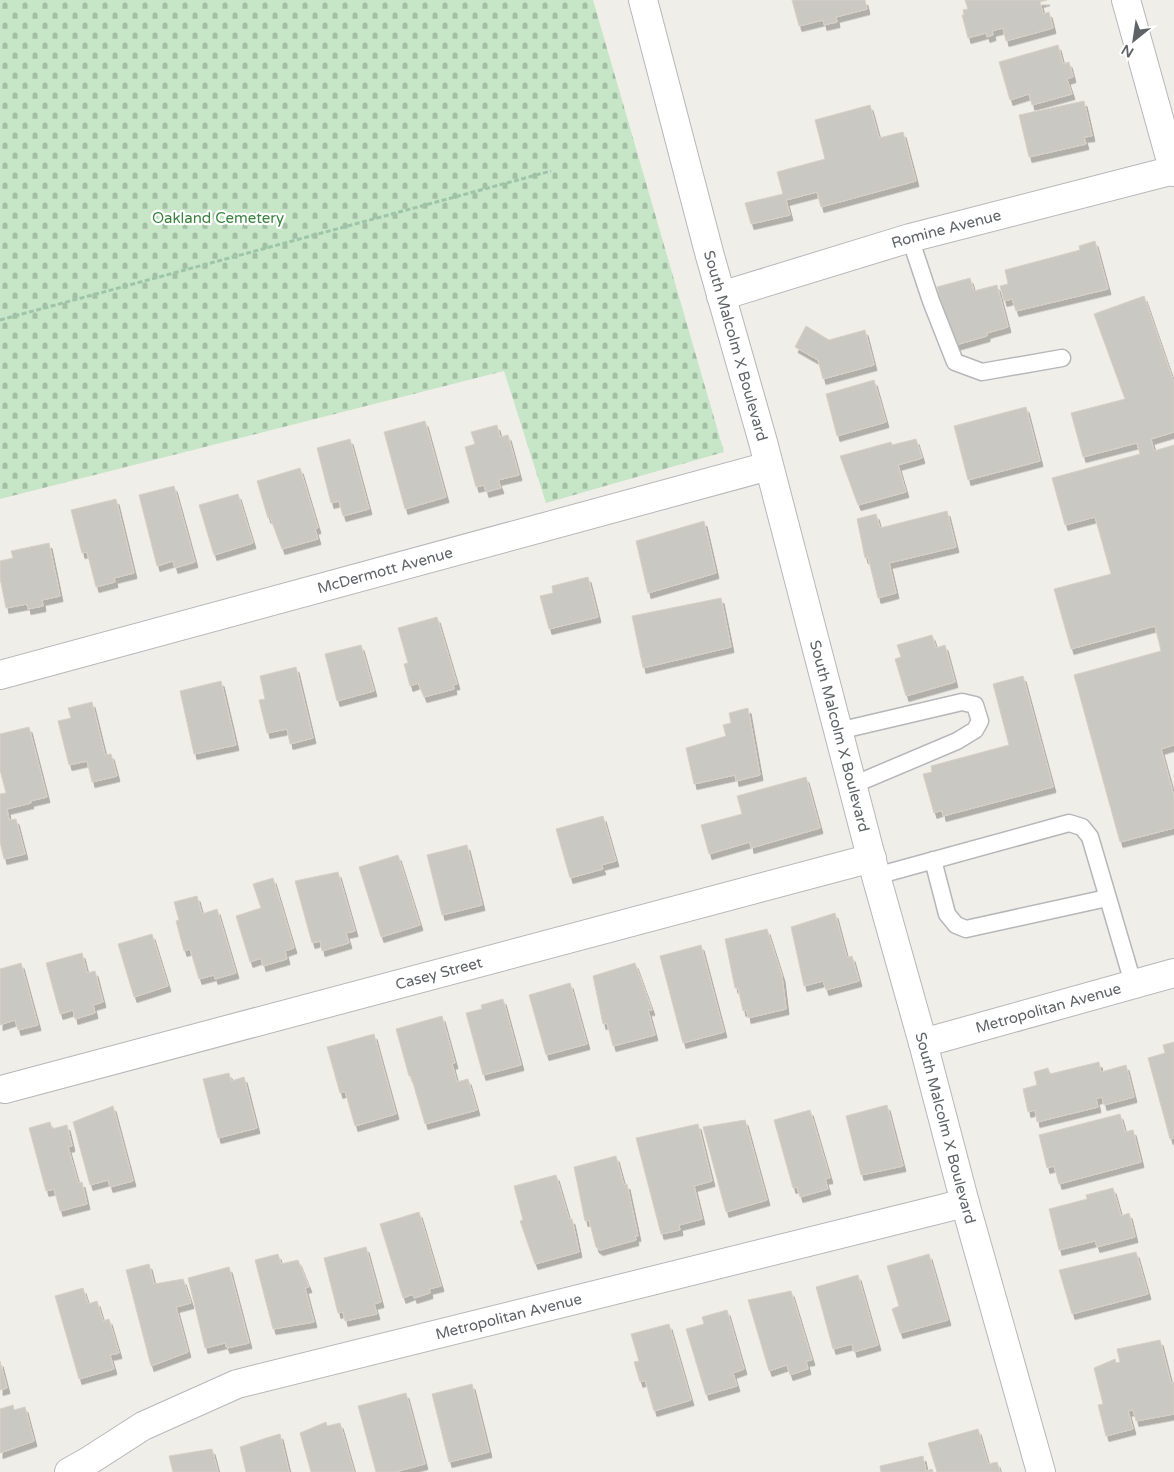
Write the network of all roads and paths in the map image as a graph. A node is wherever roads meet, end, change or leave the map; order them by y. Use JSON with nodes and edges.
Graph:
{"nodes":[{"id":1,"x":643,"y":0,"type":"edge"},
{"id":2,"x":1126,"y":0,"type":"edge"},
{"id":3,"x":551,"y":171,"type":"dead end"},
{"id":4,"x":1174,"y":171,"type":"edge"},
{"id":5,"x":910,"y":238,"type":"junction"},
{"id":6,"x":721,"y":296,"type":"junction"},
{"id":7,"x":0,"y":320,"type":"edge"},
{"id":8,"x":1062,"y":358,"type":"dead end"},
{"id":9,"x":769,"y":466,"type":"junction"},
{"id":10,"x":0,"y":675,"type":"edge"},
{"id":11,"x":838,"y":731,"type":"junction"},
{"id":12,"x":853,"y":785,"type":"junction"},
{"id":13,"x":933,"y":860,"type":"junction"},
{"id":14,"x":874,"y":867,"type":"junction"},
{"id":15,"x":1107,"y":898,"type":"junction"},
{"id":16,"x":1174,"y":973,"type":"edge"},
{"id":17,"x":1133,"y":984,"type":"junction"},
{"id":18,"x":923,"y":1043,"type":"junction"},
{"id":19,"x":5,"y":1089,"type":"dead end"},
{"id":20,"x":965,"y":1203,"type":"junction"},
{"id":21,"x":70,"y":1472,"type":"edge"},
{"id":22,"x":1041,"y":1472,"type":"edge"}],
"edges":[{"from":1,"to":6,"type":"street","name":"South Malcolm X Boulevard"},
{"from":2,"to":4,"type":"street"},
{"from":3,"to":7,"type":"path"},
{"from":4,"to":5,"type":"street","name":"Romine Avenue"},
{"from":5,"to":6,"type":"street","name":"Romine Avenue"},
{"from":5,"to":8,"type":"lane"},
{"from":6,"to":9,"type":"street","name":"South Malcolm X Boulevard"},
{"from":9,"to":10,"type":"street","name":"McDermott Avenue"},
{"from":9,"to":11,"type":"street","name":"South Malcolm X Boulevard"},
{"from":11,"to":12,"type":"street","name":"South Malcolm X Boulevard"},
{"from":11,"to":12,"type":"lane"},
{"from":12,"to":14,"type":"street","name":"South Malcolm X Boulevard"},
{"from":13,"to":14,"type":"lane"},
{"from":13,"to":15,"type":"lane"},
{"from":13,"to":15,"type":"lane"},
{"from":14,"to":18,"type":"street","name":"South Malcolm X Boulevard"},
{"from":14,"to":19,"type":"street","name":"Casey Street"},
{"from":15,"to":17,"type":"lane"},
{"from":16,"to":17,"type":"street","name":"Metropolitan Avenue"},
{"from":17,"to":18,"type":"street","name":"Metropolitan Avenue"},
{"from":18,"to":20,"type":"street","name":"South Malcolm X Boulevard"},
{"from":20,"to":21,"type":"street","name":"Metropolitan Avenue"},
{"from":20,"to":22,"type":"street","name":"South Malcolm X Boulevard"}]}
